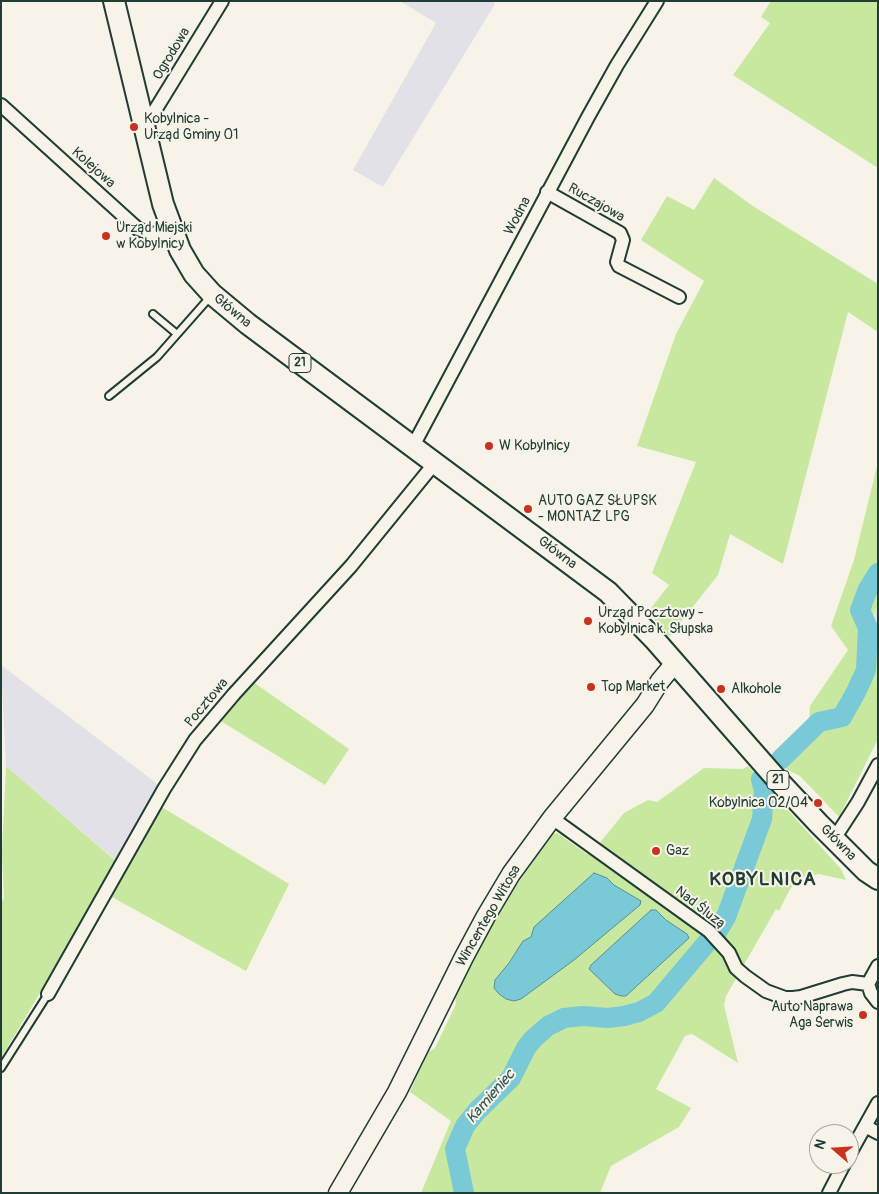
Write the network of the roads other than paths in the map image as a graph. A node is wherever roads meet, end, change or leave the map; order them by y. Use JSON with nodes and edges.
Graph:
{"nodes":[{"id":1,"x":114,"y":1,"type":"edge"},
{"id":2,"x":222,"y":1,"type":"edge"},
{"id":3,"x":657,"y":1,"type":"edge"},
{"id":4,"x":1,"y":105,"type":"edge"},
{"id":5,"x":143,"y":118,"type":"junction"},
{"id":6,"x":547,"y":192,"type":"junction"},
{"id":7,"x":172,"y":231,"type":"junction"},
{"id":8,"x":212,"y":294,"type":"junction"},
{"id":9,"x":679,"y":296,"type":"dead end"},
{"id":10,"x":153,"y":314,"type":"dead end"},
{"id":11,"x":177,"y":334,"type":"junction"},
{"id":12,"x":109,"y":396,"type":"dead end"},
{"id":13,"x":412,"y":448,"type":"junction"},
{"id":14,"x":434,"y":464,"type":"junction"},
{"id":15,"x":675,"y":663,"type":"junction"},
{"id":16,"x":878,"y":765,"type":"edge"},
{"id":17,"x":552,"y":818,"type":"junction"},
{"id":18,"x":834,"y":838,"type":"junction"},
{"id":19,"x":878,"y":879,"type":"edge"},
{"id":20,"x":878,"y":966,"type":"edge"},
{"id":21,"x":868,"y":984,"type":"junction"},
{"id":22,"x":48,"y":994,"type":"joint"},
{"id":23,"x":878,"y":1002,"type":"edge"},
{"id":24,"x":1,"y":1068,"type":"edge"},
{"id":25,"x":878,"y":1103,"type":"edge"},
{"id":26,"x":865,"y":1126,"type":"junction"},
{"id":27,"x":878,"y":1133,"type":"edge"},
{"id":28,"x":859,"y":1137,"type":"edge"},
{"id":29,"x":838,"y":1174,"type":"edge"},
{"id":30,"x":338,"y":1193,"type":"edge"},
{"id":31,"x":828,"y":1193,"type":"edge"}],
"edges":[{"from":1,"to":5,"type":"main road","number":"21"},
{"from":2,"to":5,"type":"street","name":"Ogrodowa"},
{"from":3,"to":6,"type":"street","name":"Wodna"},
{"from":4,"to":7,"type":"street","name":"Kolejowa"},
{"from":5,"to":7,"type":"main road","number":"21"},
{"from":6,"to":9,"type":"street","name":"Ruczajowa"},
{"from":6,"to":13,"type":"street","name":"Wodna"},
{"from":7,"to":8,"type":"main road","name":"Główna","number":"21"},
{"from":8,"to":11,"type":"lane"},
{"from":8,"to":13,"type":"main road","name":"Główna","number":"21"},
{"from":10,"to":11,"type":"lane"},
{"from":11,"to":12,"type":"lane"},
{"from":13,"to":14,"type":"main road","name":"Główna","number":"21"},
{"from":14,"to":15,"type":"main road","name":"Główna","number":"21"},
{"from":14,"to":22,"type":"street","name":"Pocztowa"},
{"from":15,"to":17,"type":"street","name":"Wincentego Witosa"},
{"from":15,"to":18,"type":"main road","name":"Główna","number":"21"},
{"from":16,"to":18,"type":"street"},
{"from":17,"to":21,"type":"street","name":"Nad Śluzą"},
{"from":17,"to":30,"type":"street","name":"Wincentego Witosa"},
{"from":18,"to":19,"type":"main road","name":"Główna","number":"21"},
{"from":20,"to":21,"type":"street"},
{"from":21,"to":23,"type":"street"},
{"from":22,"to":24,"type":"lane"},
{"from":25,"to":26,"type":"street"},
{"from":26,"to":27,"type":"street"},
{"from":26,"to":28,"type":"street"},
{"from":29,"to":31,"type":"street"}]}
